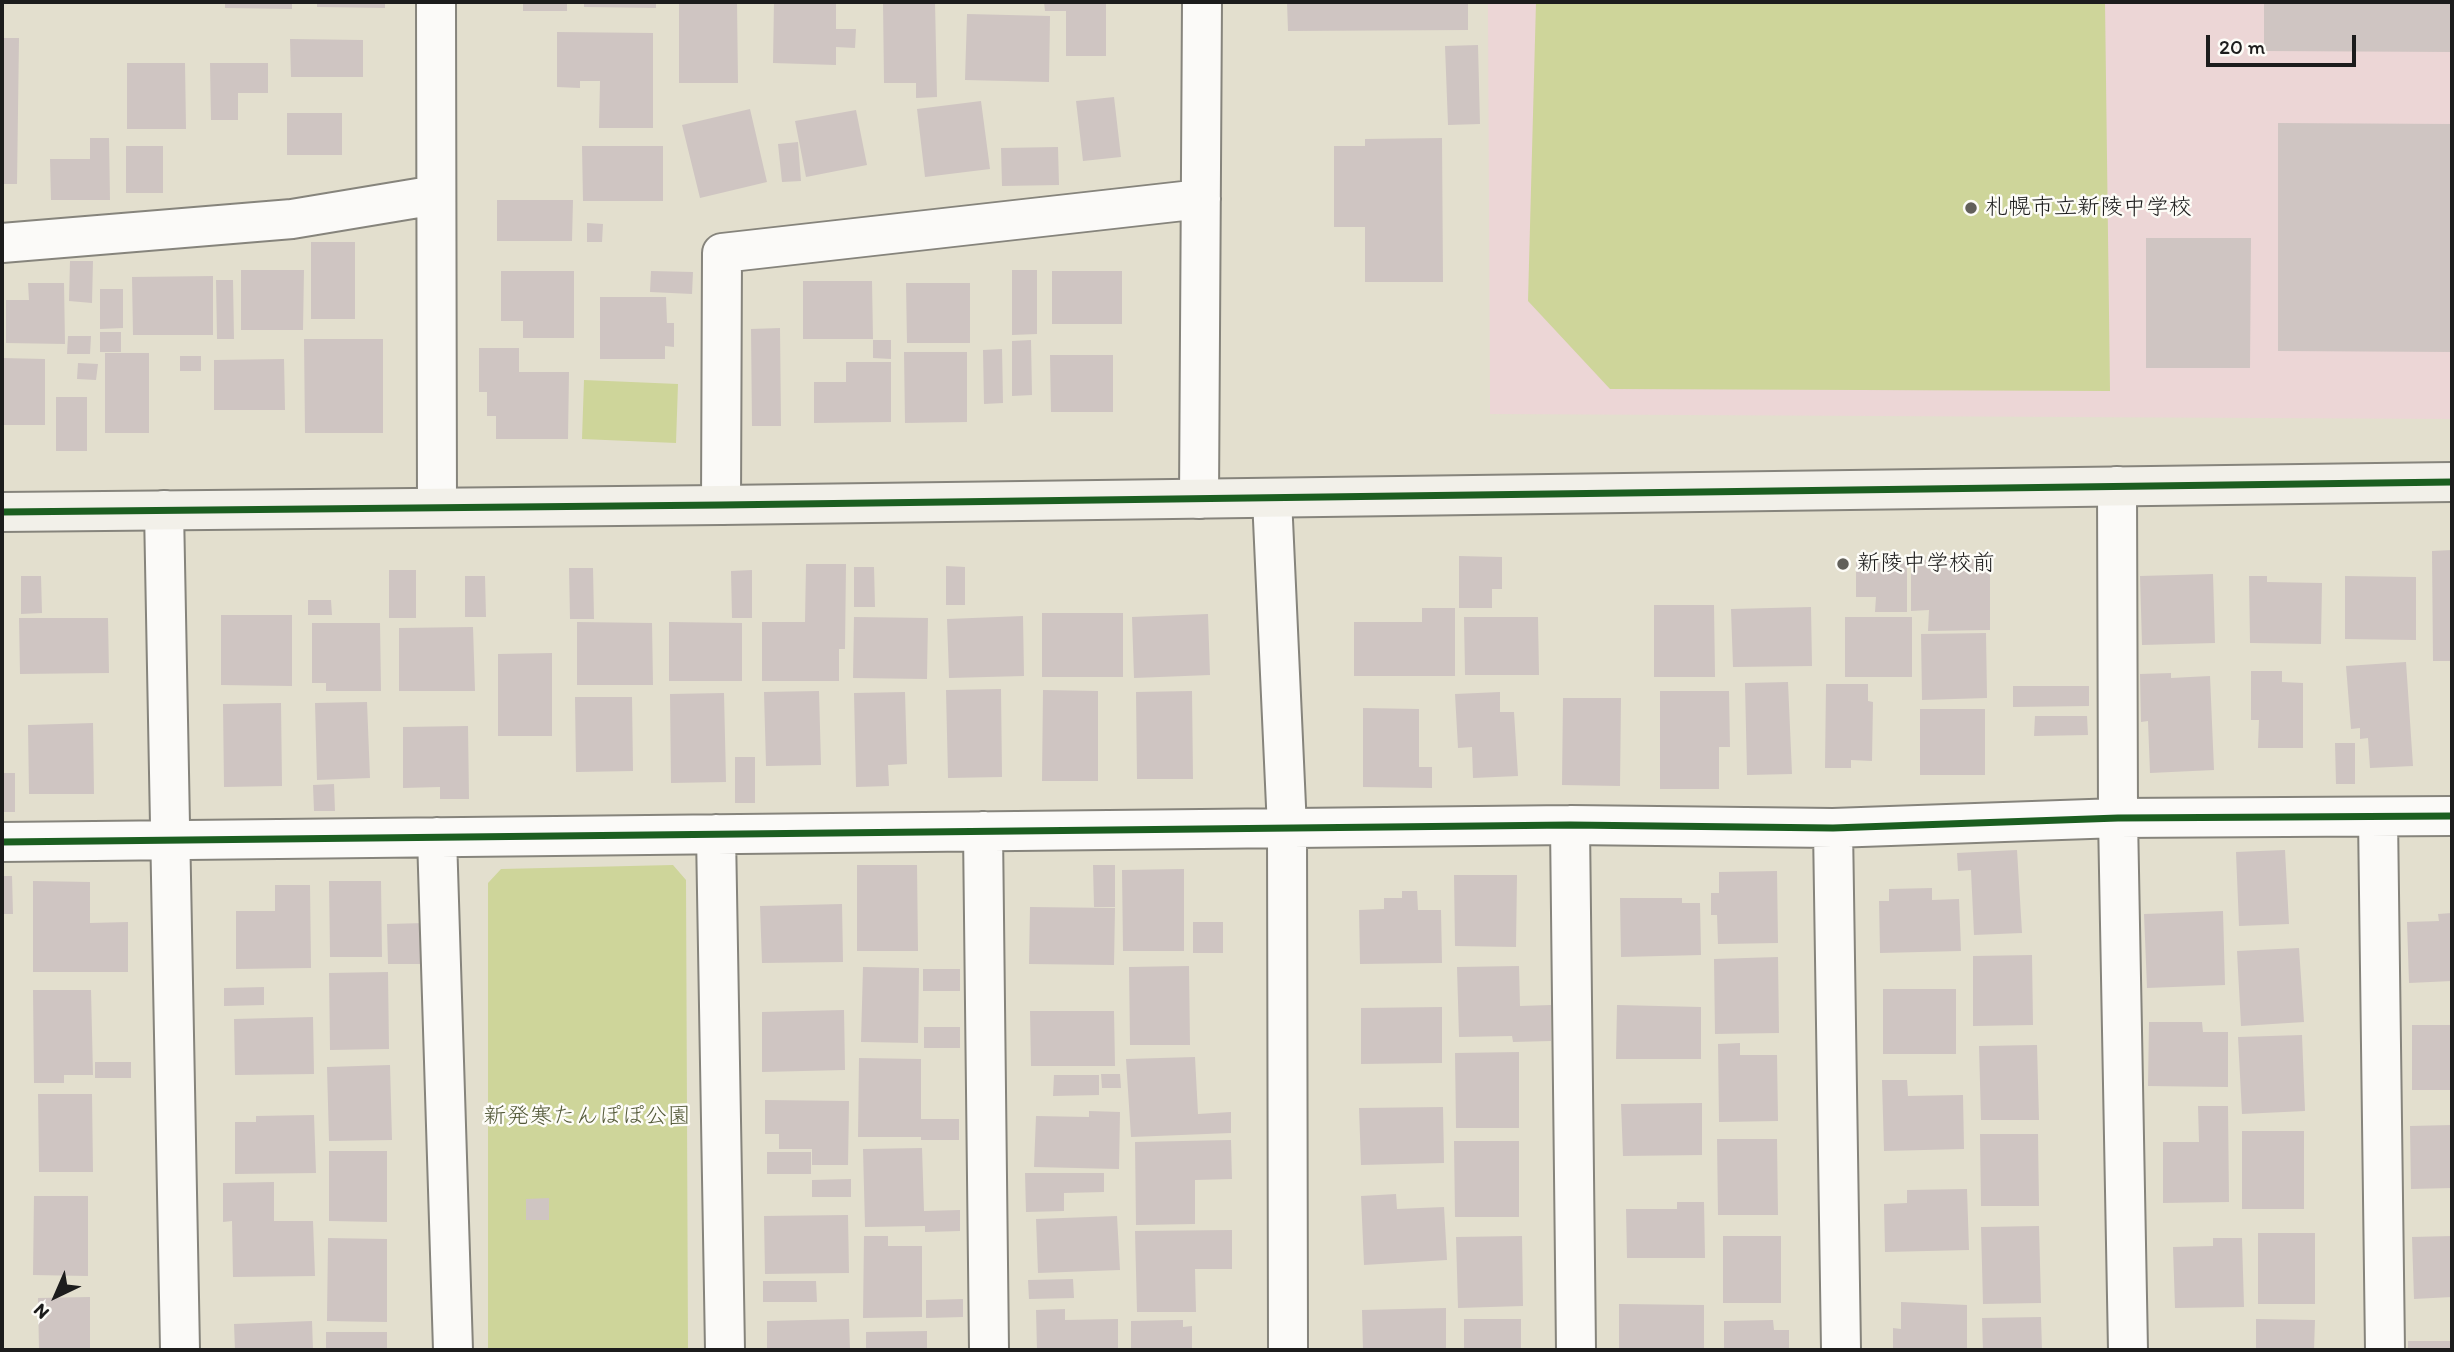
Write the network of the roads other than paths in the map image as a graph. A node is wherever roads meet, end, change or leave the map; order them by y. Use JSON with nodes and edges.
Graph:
{"nodes":[{"id":1,"x":436,"y":2,"type":"edge"},
{"id":2,"x":1202,"y":2,"type":"edge"},
{"id":3,"x":436,"y":195,"type":"junction"},
{"id":4,"x":1201,"y":199,"type":"junction"},
{"id":5,"x":2,"y":243,"type":"edge"},
{"id":6,"x":2452,"y":482,"type":"edge"},
{"id":7,"x":2117,"y":486,"type":"junction"},
{"id":8,"x":1272,"y":498,"type":"junction"},
{"id":9,"x":1199,"y":499,"type":"junction"},
{"id":10,"x":721,"y":505,"type":"junction"},
{"id":11,"x":436,"y":508,"type":"junction"},
{"id":12,"x":164,"y":510,"type":"junction"},
{"id":13,"x":2,"y":512,"type":"edge"},
{"id":14,"x":2452,"y":816,"type":"edge"},
{"id":15,"x":2378,"y":817,"type":"junction"},
{"id":16,"x":2118,"y":818,"type":"junction"},
{"id":17,"x":1570,"y":825,"type":"junction"},
{"id":18,"x":1287,"y":828,"type":"junction"},
{"id":19,"x":1833,"y":828,"type":"junction"},
{"id":20,"x":983,"y":831,"type":"junction"},
{"id":21,"x":716,"y":834,"type":"junction"},
{"id":22,"x":437,"y":837,"type":"junction"},
{"id":23,"x":170,"y":840,"type":"junction"},
{"id":24,"x":2,"y":842,"type":"edge"},
{"id":25,"x":180,"y":1350,"type":"edge"},
{"id":26,"x":453,"y":1350,"type":"edge"},
{"id":27,"x":725,"y":1350,"type":"edge"},
{"id":28,"x":989,"y":1350,"type":"edge"},
{"id":29,"x":1288,"y":1350,"type":"edge"},
{"id":30,"x":1576,"y":1350,"type":"edge"},
{"id":31,"x":1841,"y":1350,"type":"edge"},
{"id":32,"x":2128,"y":1350,"type":"edge"},
{"id":33,"x":2385,"y":1350,"type":"edge"}],
"edges":[{"from":1,"to":3,"type":"street"},
{"from":2,"to":4,"type":"street"},
{"from":3,"to":5,"type":"street"},
{"from":3,"to":11,"type":"street"},
{"from":4,"to":9,"type":"street"},
{"from":4,"to":10,"type":"street"},
{"from":6,"to":7,"type":"street"},
{"from":7,"to":8,"type":"street"},
{"from":7,"to":16,"type":"street"},
{"from":8,"to":9,"type":"street"},
{"from":8,"to":18,"type":"street"},
{"from":9,"to":10,"type":"street"},
{"from":10,"to":11,"type":"street"},
{"from":11,"to":12,"type":"street"},
{"from":12,"to":13,"type":"street"},
{"from":12,"to":23,"type":"street"},
{"from":14,"to":15,"type":"street"},
{"from":15,"to":16,"type":"street"},
{"from":15,"to":33,"type":"street"},
{"from":16,"to":19,"type":"street"},
{"from":16,"to":32,"type":"street"},
{"from":17,"to":18,"type":"street"},
{"from":17,"to":19,"type":"street"},
{"from":17,"to":30,"type":"street"},
{"from":18,"to":20,"type":"street"},
{"from":18,"to":29,"type":"street"},
{"from":19,"to":31,"type":"street"},
{"from":20,"to":21,"type":"street"},
{"from":20,"to":28,"type":"street"},
{"from":21,"to":22,"type":"street"},
{"from":21,"to":27,"type":"street"},
{"from":22,"to":23,"type":"street"},
{"from":22,"to":26,"type":"street"},
{"from":23,"to":24,"type":"street"},
{"from":23,"to":25,"type":"street"}]}
